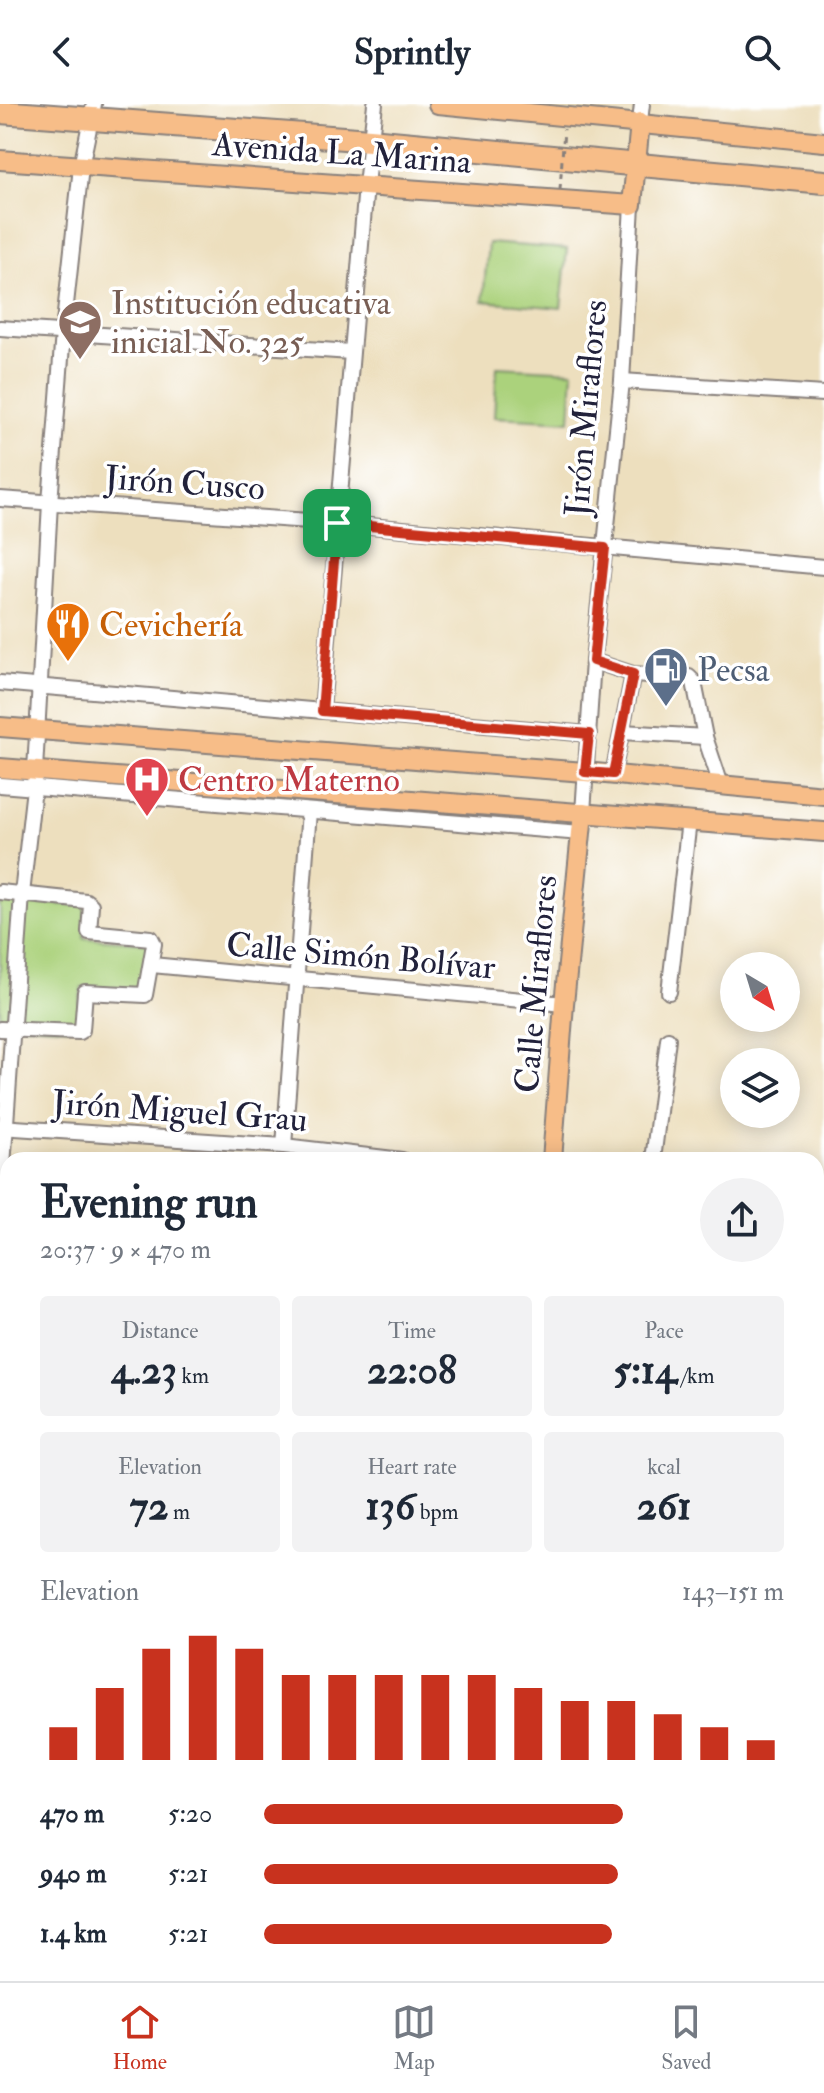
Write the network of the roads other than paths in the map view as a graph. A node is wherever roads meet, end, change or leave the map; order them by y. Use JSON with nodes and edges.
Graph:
{"nodes":[{"id":1,"x":375,"y":104,"type":"edge"},
{"id":2,"x":438,"y":104,"type":"edge"},
{"id":3,"x":0,"y":112,"type":"edge"},
{"id":4,"x":93,"y":112,"type":"edge"},
{"id":5,"x":641,"y":113,"type":"edge"},
{"id":6,"x":370,"y":140,"type":"junction"},
{"id":7,"x":824,"y":142,"type":"edge"},
{"id":8,"x":0,"y":160,"type":"edge"},
{"id":9,"x":636,"y":164,"type":"junction"},
{"id":10,"x":81,"y":167,"type":"junction"},
{"id":11,"x":824,"y":182,"type":"edge"},
{"id":12,"x":366,"y":185,"type":"junction"},
{"id":13,"x":632,"y":205,"type":"junction"},
{"id":14,"x":0,"y":328,"type":"edge"},
{"id":15,"x":63,"y":332,"type":"junction"},
{"id":16,"x":351,"y":352,"type":"junction"},
{"id":17,"x":622,"y":381,"type":"junction"},
{"id":18,"x":824,"y":394,"type":"edge"},
{"id":19,"x":0,"y":499,"type":"edge"},
{"id":20,"x":50,"y":503,"type":"junction"},
{"id":21,"x":337,"y":523,"type":"junction"},
{"id":22,"x":605,"y":548,"type":"junction"},
{"id":23,"x":824,"y":567,"type":"edge"},
{"id":24,"x":593,"y":661,"type":"junction"},
{"id":25,"x":633,"y":674,"type":"junction"},
{"id":26,"x":0,"y":683,"type":"edge"},
{"id":27,"x":40,"y":686,"type":"junction"},
{"id":28,"x":322,"y":711,"type":"junction"},
{"id":29,"x":0,"y":727,"type":"edge"},
{"id":30,"x":38,"y":731,"type":"junction"},
{"id":31,"x":622,"y":732,"type":"junction"},
{"id":32,"x":589,"y":734,"type":"junction"},
{"id":33,"x":705,"y":737,"type":"junction"},
{"id":34,"x":0,"y":768,"type":"edge"},
{"id":35,"x":585,"y":772,"type":"junction"},
{"id":36,"x":613,"y":774,"type":"junction"},
{"id":37,"x":35,"y":779,"type":"junction"},
{"id":38,"x":0,"y":785,"type":"edge"},
{"id":39,"x":721,"y":785,"type":"junction"},
{"id":40,"x":824,"y":795,"type":"edge"},
{"id":41,"x":309,"y":811,"type":"junction"},
{"id":42,"x":583,"y":813,"type":"junction"},
{"id":43,"x":689,"y":821,"type":"junction"},
{"id":44,"x":824,"y":832,"type":"edge"},
{"id":45,"x":581,"y":833,"type":"junction"},
{"id":46,"x":0,"y":892,"type":"edge"},
{"id":47,"x":22,"y":894,"type":"junction"},
{"id":48,"x":152,"y":965,"type":"junction"},
{"id":49,"x":296,"y":981,"type":"junction"},
{"id":50,"x":669,"y":992,"type":"dead end"},
{"id":51,"x":564,"y":1004,"type":"junction"},
{"id":52,"x":7,"y":1030,"type":"edge"},
{"id":53,"x":668,"y":1039,"type":"dead end"},
{"id":54,"x":2,"y":1127,"type":"edge"},
{"id":55,"x":284,"y":1146,"type":"junction"},
{"id":56,"x":1,"y":1152,"type":"edge"},
{"id":57,"x":335,"y":1152,"type":"edge"},
{"id":58,"x":553,"y":1152,"type":"edge"},
{"id":59,"x":654,"y":1152,"type":"edge"}],
"edges":[{"from":1,"to":6,"type":"street"},
{"from":2,"to":5,"type":"main road"},
{"from":3,"to":4,"type":"highway"},
{"from":4,"to":6,"type":"highway"},
{"from":4,"to":10,"type":"street"},
{"from":5,"to":7,"type":"main road"},
{"from":5,"to":9,"type":"main road","name":"Jirón Miraflores"},
{"from":6,"to":9,"type":"highway"},
{"from":6,"to":12,"type":"street"},
{"from":8,"to":10,"type":"main road","name":"Avenida La Marina"},
{"from":9,"to":11,"type":"highway"},
{"from":9,"to":13,"type":"main road","name":"Jirón Miraflores"},
{"from":10,"to":12,"type":"main road","name":"Avenida La Marina"},
{"from":10,"to":15,"type":"street"},
{"from":12,"to":13,"type":"main road","name":"Avenida La Marina"},
{"from":12,"to":16,"type":"street"},
{"from":13,"to":17,"type":"street","name":"Jirón Miraflores"},
{"from":14,"to":15,"type":"street"},
{"from":15,"to":16,"type":"street"},
{"from":15,"to":20,"type":"street"},
{"from":16,"to":21,"type":"street"},
{"from":17,"to":18,"type":"street"},
{"from":17,"to":22,"type":"street","name":"Jirón Miraflores"},
{"from":19,"to":20,"type":"street","name":"Jirón Cusco"},
{"from":20,"to":21,"type":"street","name":"Jirón Cusco"},
{"from":20,"to":27,"type":"street"},
{"from":21,"to":22,"type":"street","name":"Jirón Cusco"},
{"from":21,"to":28,"type":"street"},
{"from":22,"to":23,"type":"street","name":"Jirón Cusco"},
{"from":22,"to":24,"type":"street","name":"Jirón Miraflores"},
{"from":24,"to":25,"type":"street"},
{"from":24,"to":32,"type":"street","name":"Jirón Miraflores"},
{"from":25,"to":31,"type":"street"},
{"from":25,"to":33,"type":"street"},
{"from":26,"to":27,"type":"street"},
{"from":27,"to":28,"type":"street"},
{"from":27,"to":30,"type":"street"},
{"from":28,"to":32,"type":"street"},
{"from":29,"to":30,"type":"main road"},
{"from":30,"to":35,"type":"main road"},
{"from":30,"to":37,"type":"street"},
{"from":31,"to":33,"type":"street"},
{"from":31,"to":36,"type":"street"},
{"from":32,"to":35,"type":"street","name":"Jirón Miraflores"},
{"from":33,"to":39,"type":"street"},
{"from":34,"to":37,"type":"main road"},
{"from":35,"to":36,"type":"main road"},
{"from":35,"to":42,"type":"street","name":"Jirón Miraflores"},
{"from":36,"to":39,"type":"main road"},
{"from":37,"to":38,"type":"street"},
{"from":37,"to":41,"type":"street"},
{"from":37,"to":42,"type":"main road"},
{"from":37,"to":47,"type":"street"},
{"from":39,"to":40,"type":"main road"},
{"from":41,"to":45,"type":"street"},
{"from":41,"to":49,"type":"street"},
{"from":42,"to":43,"type":"main road"},
{"from":42,"to":45,"type":"main road","name":"Calle Miraflores"},
{"from":43,"to":44,"type":"main road"},
{"from":43,"to":50,"type":"street"},
{"from":45,"to":51,"type":"main road","name":"Calle Miraflores"},
{"from":46,"to":47,"type":"street"},
{"from":47,"to":48,"type":"street"},
{"from":47,"to":52,"type":"street"},
{"from":48,"to":49,"type":"street","name":"Calle Simón Bolívar"},
{"from":48,"to":52,"type":"street"},
{"from":49,"to":51,"type":"street","name":"Calle Simón Bolívar"},
{"from":49,"to":55,"type":"street"},
{"from":51,"to":58,"type":"main road","name":"Calle Miraflores"},
{"from":52,"to":54,"type":"street"},
{"from":53,"to":59,"type":"street"},
{"from":54,"to":55,"type":"street","name":"Jirón Miguel Grau"},
{"from":54,"to":56,"type":"street"},
{"from":55,"to":57,"type":"street","name":"Jirón Miguel Grau"}]}
